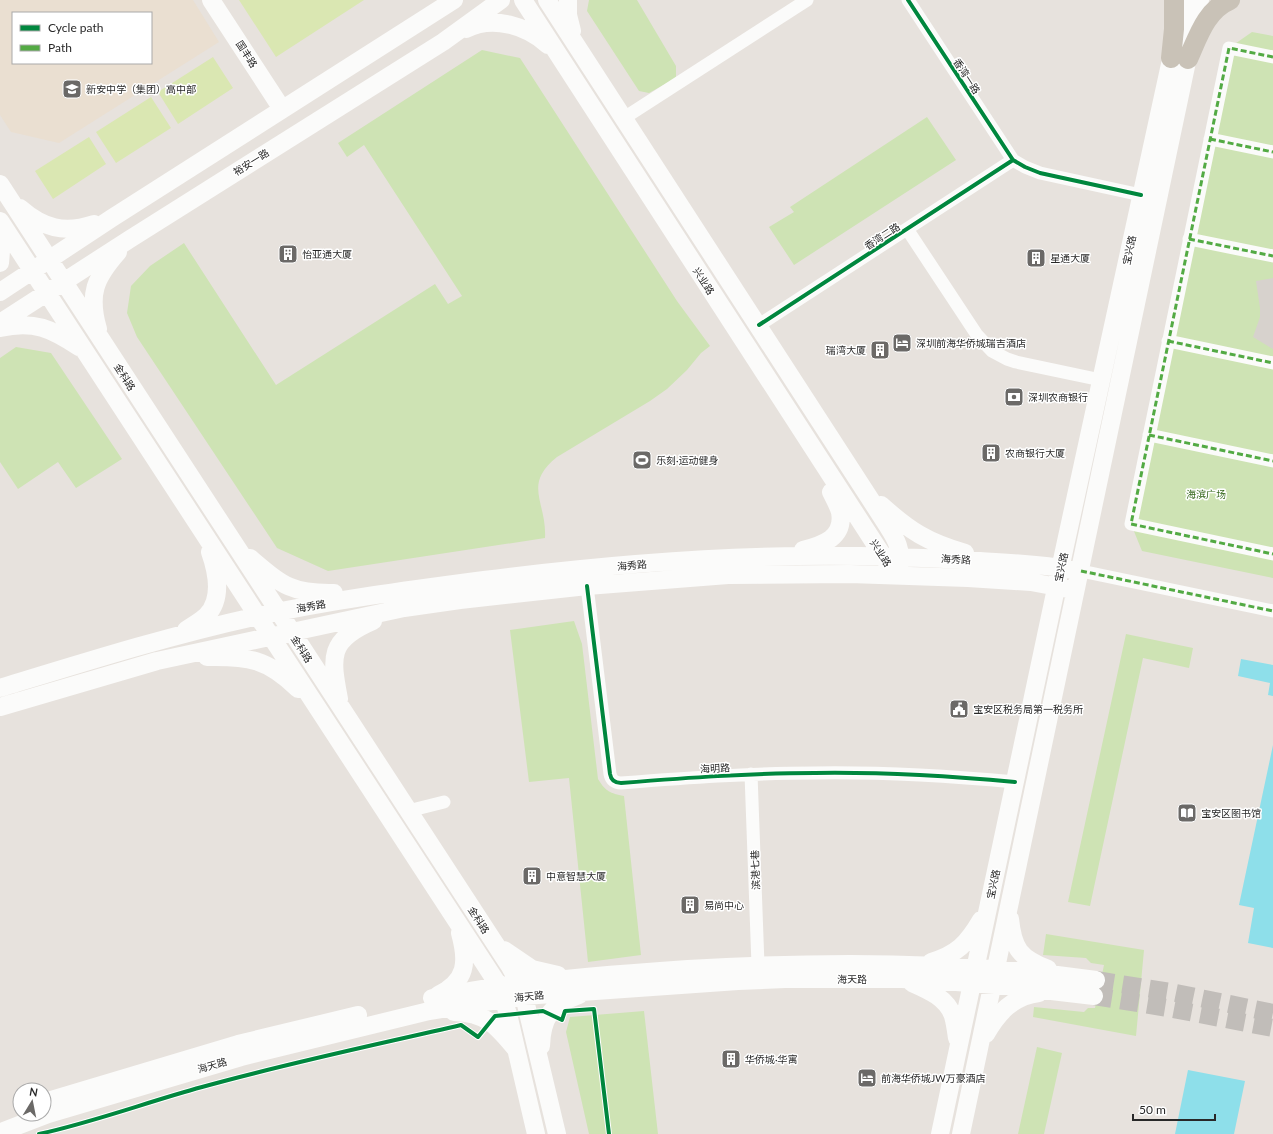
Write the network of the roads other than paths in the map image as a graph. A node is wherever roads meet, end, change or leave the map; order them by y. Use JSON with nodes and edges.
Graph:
{"nodes":[{"id":1,"x":211,"y":0,"type":"edge"},
{"id":2,"x":446,"y":0,"type":"edge"},
{"id":3,"x":454,"y":0,"type":"edge"},
{"id":4,"x":501,"y":0,"type":"edge"},
{"id":5,"x":523,"y":0,"type":"edge"},
{"id":6,"x":547,"y":0,"type":"edge"},
{"id":7,"x":568,"y":0,"type":"edge"},
{"id":8,"x":808,"y":0,"type":"edge"},
{"id":9,"x":908,"y":0,"type":"edge"},
{"id":10,"x":1174,"y":0,"type":"edge"},
{"id":11,"x":1184,"y":0,"type":"edge"},
{"id":12,"x":1200,"y":0,"type":"edge"},
{"id":13,"x":1230,"y":0,"type":"edge"},
{"id":14,"x":428,"y":16,"type":"junction"},
{"id":15,"x":443,"y":42,"type":"junction"},
{"id":16,"x":576,"y":44,"type":"junction"},
{"id":17,"x":560,"y":57,"type":"junction"},
{"id":18,"x":1273,"y":57,"type":"edge"},
{"id":19,"x":1180,"y":58,"type":"junction"},
{"id":20,"x":282,"y":109,"type":"junction"},
{"id":21,"x":624,"y":118,"type":"junction"},
{"id":22,"x":1210,"y":139,"type":"junction"},
{"id":23,"x":1273,"y":152,"type":"edge"},
{"id":24,"x":1014,"y":160,"type":"junction"},
{"id":25,"x":4,"y":190,"type":"edge"},
{"id":26,"x":1141,"y":195,"type":"junction"},
{"id":27,"x":112,"y":218,"type":"junction"},
{"id":28,"x":0,"y":221,"type":"edge"},
{"id":29,"x":907,"y":229,"type":"junction"},
{"id":30,"x":0,"y":236,"type":"edge"},
{"id":31,"x":130,"y":239,"type":"junction"},
{"id":32,"x":1189,"y":239,"type":"junction"},
{"id":33,"x":1273,"y":256,"type":"edge"},
{"id":34,"x":48,"y":259,"type":"junction"},
{"id":35,"x":0,"y":262,"type":"edge"},
{"id":36,"x":32,"y":270,"type":"junction"},
{"id":37,"x":63,"y":282,"type":"junction"},
{"id":38,"x":0,"y":292,"type":"edge"},
{"id":39,"x":47,"y":292,"type":"junction"},
{"id":40,"x":0,"y":323,"type":"edge"},
{"id":41,"x":759,"y":325,"type":"junction"},
{"id":42,"x":0,"y":328,"type":"edge"},
{"id":43,"x":102,"y":341,"type":"junction"},
{"id":44,"x":1168,"y":341,"type":"junction"},
{"id":45,"x":84,"y":350,"type":"junction"},
{"id":46,"x":1273,"y":363,"type":"edge"},
{"id":47,"x":1101,"y":380,"type":"junction"},
{"id":48,"x":1149,"y":435,"type":"junction"},
{"id":49,"x":817,"y":456,"type":"junction"},
{"id":50,"x":1273,"y":461,"type":"edge"},
{"id":51,"x":866,"y":491,"type":"junction"},
{"id":52,"x":203,"y":530,"type":"junction"},
{"id":53,"x":237,"y":547,"type":"junction"},
{"id":54,"x":1273,"y":554,"type":"edge"},
{"id":55,"x":776,"y":556,"type":"junction"},
{"id":56,"x":883,"y":556,"type":"junction"},
{"id":57,"x":901,"y":557,"type":"junction"},
{"id":58,"x":999,"y":562,"type":"junction"},
{"id":59,"x":1061,"y":568,"type":"junction"},
{"id":60,"x":1081,"y":571,"type":"junction"},
{"id":61,"x":895,"y":575,"type":"junction"},
{"id":62,"x":587,"y":586,"type":"junction"},
{"id":63,"x":1057,"y":587,"type":"junction"},
{"id":64,"x":1076,"y":590,"type":"junction"},
{"id":65,"x":393,"y":592,"type":"junction"},
{"id":66,"x":404,"y":608,"type":"junction"},
{"id":67,"x":1273,"y":611,"type":"edge"},
{"id":68,"x":279,"y":612,"type":"junction"},
{"id":69,"x":258,"y":616,"type":"junction"},
{"id":70,"x":291,"y":632,"type":"junction"},
{"id":71,"x":175,"y":636,"type":"junction"},
{"id":72,"x":271,"y":636,"type":"junction"},
{"id":73,"x":157,"y":660,"type":"junction"},
{"id":74,"x":0,"y":687,"type":"edge"},
{"id":75,"x":0,"y":707,"type":"edge"},
{"id":76,"x":341,"y":708,"type":"junction"},
{"id":77,"x":320,"y":711,"type":"junction"},
{"id":78,"x":751,"y":774,"type":"junction"},
{"id":79,"x":1015,"y":782,"type":"junction"},
{"id":80,"x":444,"y":802,"type":"dead end"},
{"id":81,"x":408,"y":811,"type":"junction"},
{"id":82,"x":988,"y":907,"type":"junction"},
{"id":83,"x":1009,"y":910,"type":"junction"},
{"id":84,"x":456,"y":921,"type":"junction"},
{"id":85,"x":494,"y":942,"type":"junction"},
{"id":86,"x":925,"y":964,"type":"junction"},
{"id":87,"x":758,"y":965,"type":"junction"},
{"id":88,"x":973,"y":975,"type":"junction"},
{"id":89,"x":588,"y":976,"type":"junction"},
{"id":90,"x":994,"y":977,"type":"junction"},
{"id":91,"x":902,"y":979,"type":"junction"},
{"id":92,"x":1058,"y":983,"type":"junction"},
{"id":93,"x":1095,"y":988,"type":"tunnel mouth"},
{"id":94,"x":522,"y":990,"type":"junction"},
{"id":95,"x":601,"y":990,"type":"junction"},
{"id":96,"x":501,"y":992,"type":"junction"},
{"id":97,"x":430,"y":1005,"type":"junction"},
{"id":98,"x":959,"y":1044,"type":"junction"},
{"id":99,"x":979,"y":1047,"type":"junction"},
{"id":100,"x":517,"y":1052,"type":"junction"},
{"id":101,"x":540,"y":1061,"type":"junction"},
{"id":102,"x":52,"y":1100,"type":"edge"},
{"id":103,"x":13,"y":1122,"type":"edge"},
{"id":104,"x":4,"y":1133,"type":"edge"},
{"id":105,"x":536,"y":1134,"type":"edge"},
{"id":106,"x":557,"y":1134,"type":"edge"},
{"id":107,"x":940,"y":1134,"type":"edge"},
{"id":108,"x":961,"y":1134,"type":"edge"}],
"edges":[{"from":1,"to":20,"type":"main road","name":"国丰路"},
{"from":2,"to":14,"type":"main road"},
{"from":3,"to":14,"type":"main road"},
{"from":4,"to":15,"type":"main road","name":"裕安一路"},
{"from":5,"to":17,"type":"main road","name":"兴业路"},
{"from":6,"to":16,"type":"main road","name":"兴业路"},
{"from":7,"to":16,"type":"main road"},
{"from":8,"to":21,"type":"street"},
{"from":9,"to":24,"type":"street","name":"香湾一路"},
{"from":10,"to":19,"type":"main road"},
{"from":11,"to":19,"type":"main road","name":"宝兴路"},
{"from":12,"to":19,"type":"main road","name":"宝兴路"},
{"from":13,"to":19,"type":"main road"},
{"from":14,"to":20,"type":"main road"},
{"from":15,"to":17,"type":"main road"},
{"from":15,"to":31,"type":"main road","name":"裕安一路"},
{"from":16,"to":21,"type":"main road","name":"兴业路"},
{"from":17,"to":49,"type":"main road","name":"兴业路"},
{"from":18,"to":22,"type":"street"},
{"from":19,"to":26,"type":"main road","name":"宝兴路"},
{"from":19,"to":60,"type":"main road","name":"宝兴路"},
{"from":20,"to":27,"type":"main road"},
{"from":21,"to":41,"type":"main road","name":"兴业路"},
{"from":22,"to":23,"type":"street"},
{"from":22,"to":32,"type":"street"},
{"from":24,"to":26,"type":"street"},
{"from":24,"to":29,"type":"street","name":"香湾二路"},
{"from":25,"to":27,"type":"main road"},
{"from":25,"to":34,"type":"main road","name":"金科路"},
{"from":26,"to":47,"type":"main road","name":"宝兴路"},
{"from":27,"to":34,"type":"main road"},
{"from":28,"to":36,"type":"main road","name":"金科路"},
{"from":29,"to":41,"type":"street","name":"香湾二路"},
{"from":29,"to":47,"type":"street"},
{"from":30,"to":35,"type":"main road"},
{"from":31,"to":37,"type":"main road","name":"裕安一路"},
{"from":31,"to":43,"type":"main road"},
{"from":32,"to":33,"type":"street"},
{"from":32,"to":44,"type":"street"},
{"from":34,"to":36,"type":"main road"},
{"from":34,"to":37,"type":"main road","name":"金科路"},
{"from":36,"to":38,"type":"main road"},
{"from":36,"to":39,"type":"main road","name":"金科路"},
{"from":37,"to":39,"type":"main road","name":"裕安一路"},
{"from":37,"to":43,"type":"main road","name":"金科路"},
{"from":39,"to":40,"type":"main road","name":"裕安一路"},
{"from":39,"to":45,"type":"main road","name":"金科路"},
{"from":41,"to":51,"type":"main road","name":"兴业路"},
{"from":42,"to":45,"type":"main road"},
{"from":43,"to":53,"type":"main road","name":"金科路"},
{"from":44,"to":46,"type":"street"},
{"from":44,"to":48,"type":"street"},
{"from":45,"to":52,"type":"main road","name":"金科路"},
{"from":47,"to":59,"type":"main road","name":"宝兴路"},
{"from":48,"to":50,"type":"street"},
{"from":48,"to":54,"type":"street"},
{"from":49,"to":55,"type":"main road"},
{"from":49,"to":56,"type":"main road","name":"兴业路"},
{"from":51,"to":57,"type":"main road","name":"兴业路"},
{"from":51,"to":58,"type":"main road"},
{"from":52,"to":69,"type":"main road","name":"金科路"},
{"from":52,"to":71,"type":"main road"},
{"from":53,"to":65,"type":"main road"},
{"from":53,"to":68,"type":"main road","name":"金科路"},
{"from":55,"to":56,"type":"main road","name":"海秀路"},
{"from":55,"to":65,"type":"main road","name":"海秀路"},
{"from":56,"to":57,"type":"main road","name":"海秀路"},
{"from":56,"to":61,"type":"main road","name":"兴业路"},
{"from":57,"to":58,"type":"main road","name":"海秀路"},
{"from":57,"to":61,"type":"main road","name":"兴业路"},
{"from":58,"to":59,"type":"main road","name":"海秀路"},
{"from":59,"to":60,"type":"main road","name":"海秀路"},
{"from":59,"to":63,"type":"main road","name":"宝兴路"},
{"from":60,"to":64,"type":"main road","name":"宝兴路"},
{"from":60,"to":67,"type":"street","name":"海秀路"},
{"from":61,"to":62,"type":"main road","name":"海秀路"},
{"from":61,"to":63,"type":"main road","name":"海秀路"},
{"from":62,"to":66,"type":"main road","name":"海秀路"},
{"from":62,"to":78,"type":"street","name":"海明路"},
{"from":63,"to":64,"type":"main road","name":"海秀路"},
{"from":63,"to":79,"type":"main road","name":"宝兴路"},
{"from":64,"to":83,"type":"main road","name":"宝兴路"},
{"from":65,"to":68,"type":"main road","name":"海秀路"},
{"from":66,"to":70,"type":"main road","name":"海秀路"},
{"from":66,"to":76,"type":"main road"},
{"from":68,"to":69,"type":"main road","name":"海秀路"},
{"from":68,"to":70,"type":"main road","name":"金科路"},
{"from":69,"to":71,"type":"main road","name":"海秀路"},
{"from":69,"to":72,"type":"main road","name":"金科路"},
{"from":70,"to":72,"type":"main road","name":"海秀路"},
{"from":70,"to":76,"type":"main road","name":"金科路"},
{"from":71,"to":74,"type":"main road","name":"海秀路"},
{"from":72,"to":73,"type":"main road","name":"海秀路"},
{"from":72,"to":77,"type":"main road","name":"金科路"},
{"from":73,"to":75,"type":"main road","name":"海秀路"},
{"from":73,"to":77,"type":"main road"},
{"from":76,"to":81,"type":"main road","name":"金科路"},
{"from":77,"to":84,"type":"main road","name":"金科路"},
{"from":78,"to":79,"type":"street","name":"海明路"},
{"from":78,"to":87,"type":"street","name":"滨港七巷"},
{"from":79,"to":82,"type":"main road","name":"宝兴路"},
{"from":80,"to":81,"type":"street"},
{"from":81,"to":85,"type":"main road","name":"金科路"},
{"from":82,"to":86,"type":"main road"},
{"from":82,"to":88,"type":"main road","name":"宝兴路"},
{"from":83,"to":90,"type":"main road","name":"宝兴路"},
{"from":83,"to":92,"type":"main road"},
{"from":84,"to":96,"type":"main road","name":"金科路"},
{"from":84,"to":97,"type":"main road"},
{"from":85,"to":89,"type":"main road"},
{"from":85,"to":94,"type":"main road","name":"金科路"},
{"from":86,"to":87,"type":"main road","name":"海天路"},
{"from":86,"to":88,"type":"main road","name":"海天路"},
{"from":87,"to":89,"type":"main road","name":"海天路"},
{"from":88,"to":90,"type":"main road","name":"海天路"},
{"from":88,"to":91,"type":"main road","name":"海天路"},
{"from":88,"to":98,"type":"main road","name":"宝兴路"},
{"from":89,"to":94,"type":"main road","name":"海天路"},
{"from":90,"to":92,"type":"main road","name":"海天路"},
{"from":90,"to":99,"type":"main road","name":"宝兴路"},
{"from":91,"to":95,"type":"main road","name":"海天路"},
{"from":91,"to":98,"type":"main road"},
{"from":92,"to":93,"type":"main road","name":"海天路"},
{"from":92,"to":99,"type":"main road"},
{"from":94,"to":95,"type":"main road","name":"海天路"},
{"from":94,"to":96,"type":"main road","name":"海天路"},
{"from":94,"to":101,"type":"main road","name":"金科路"},
{"from":95,"to":101,"type":"main road"},
{"from":96,"to":97,"type":"main road","name":"海天路"},
{"from":96,"to":100,"type":"main road","name":"金科路"},
{"from":97,"to":100,"type":"main road"},
{"from":97,"to":102,"type":"main road","name":"海天路"},
{"from":97,"to":104,"type":"main road","name":"海天路"},
{"from":98,"to":107,"type":"main road","name":"宝兴路"},
{"from":99,"to":108,"type":"main road","name":"宝兴路"},
{"from":100,"to":105,"type":"main road","name":"金科路"},
{"from":101,"to":106,"type":"main road","name":"金科路"},
{"from":103,"to":104,"type":"main road","name":"海天路"}]}
